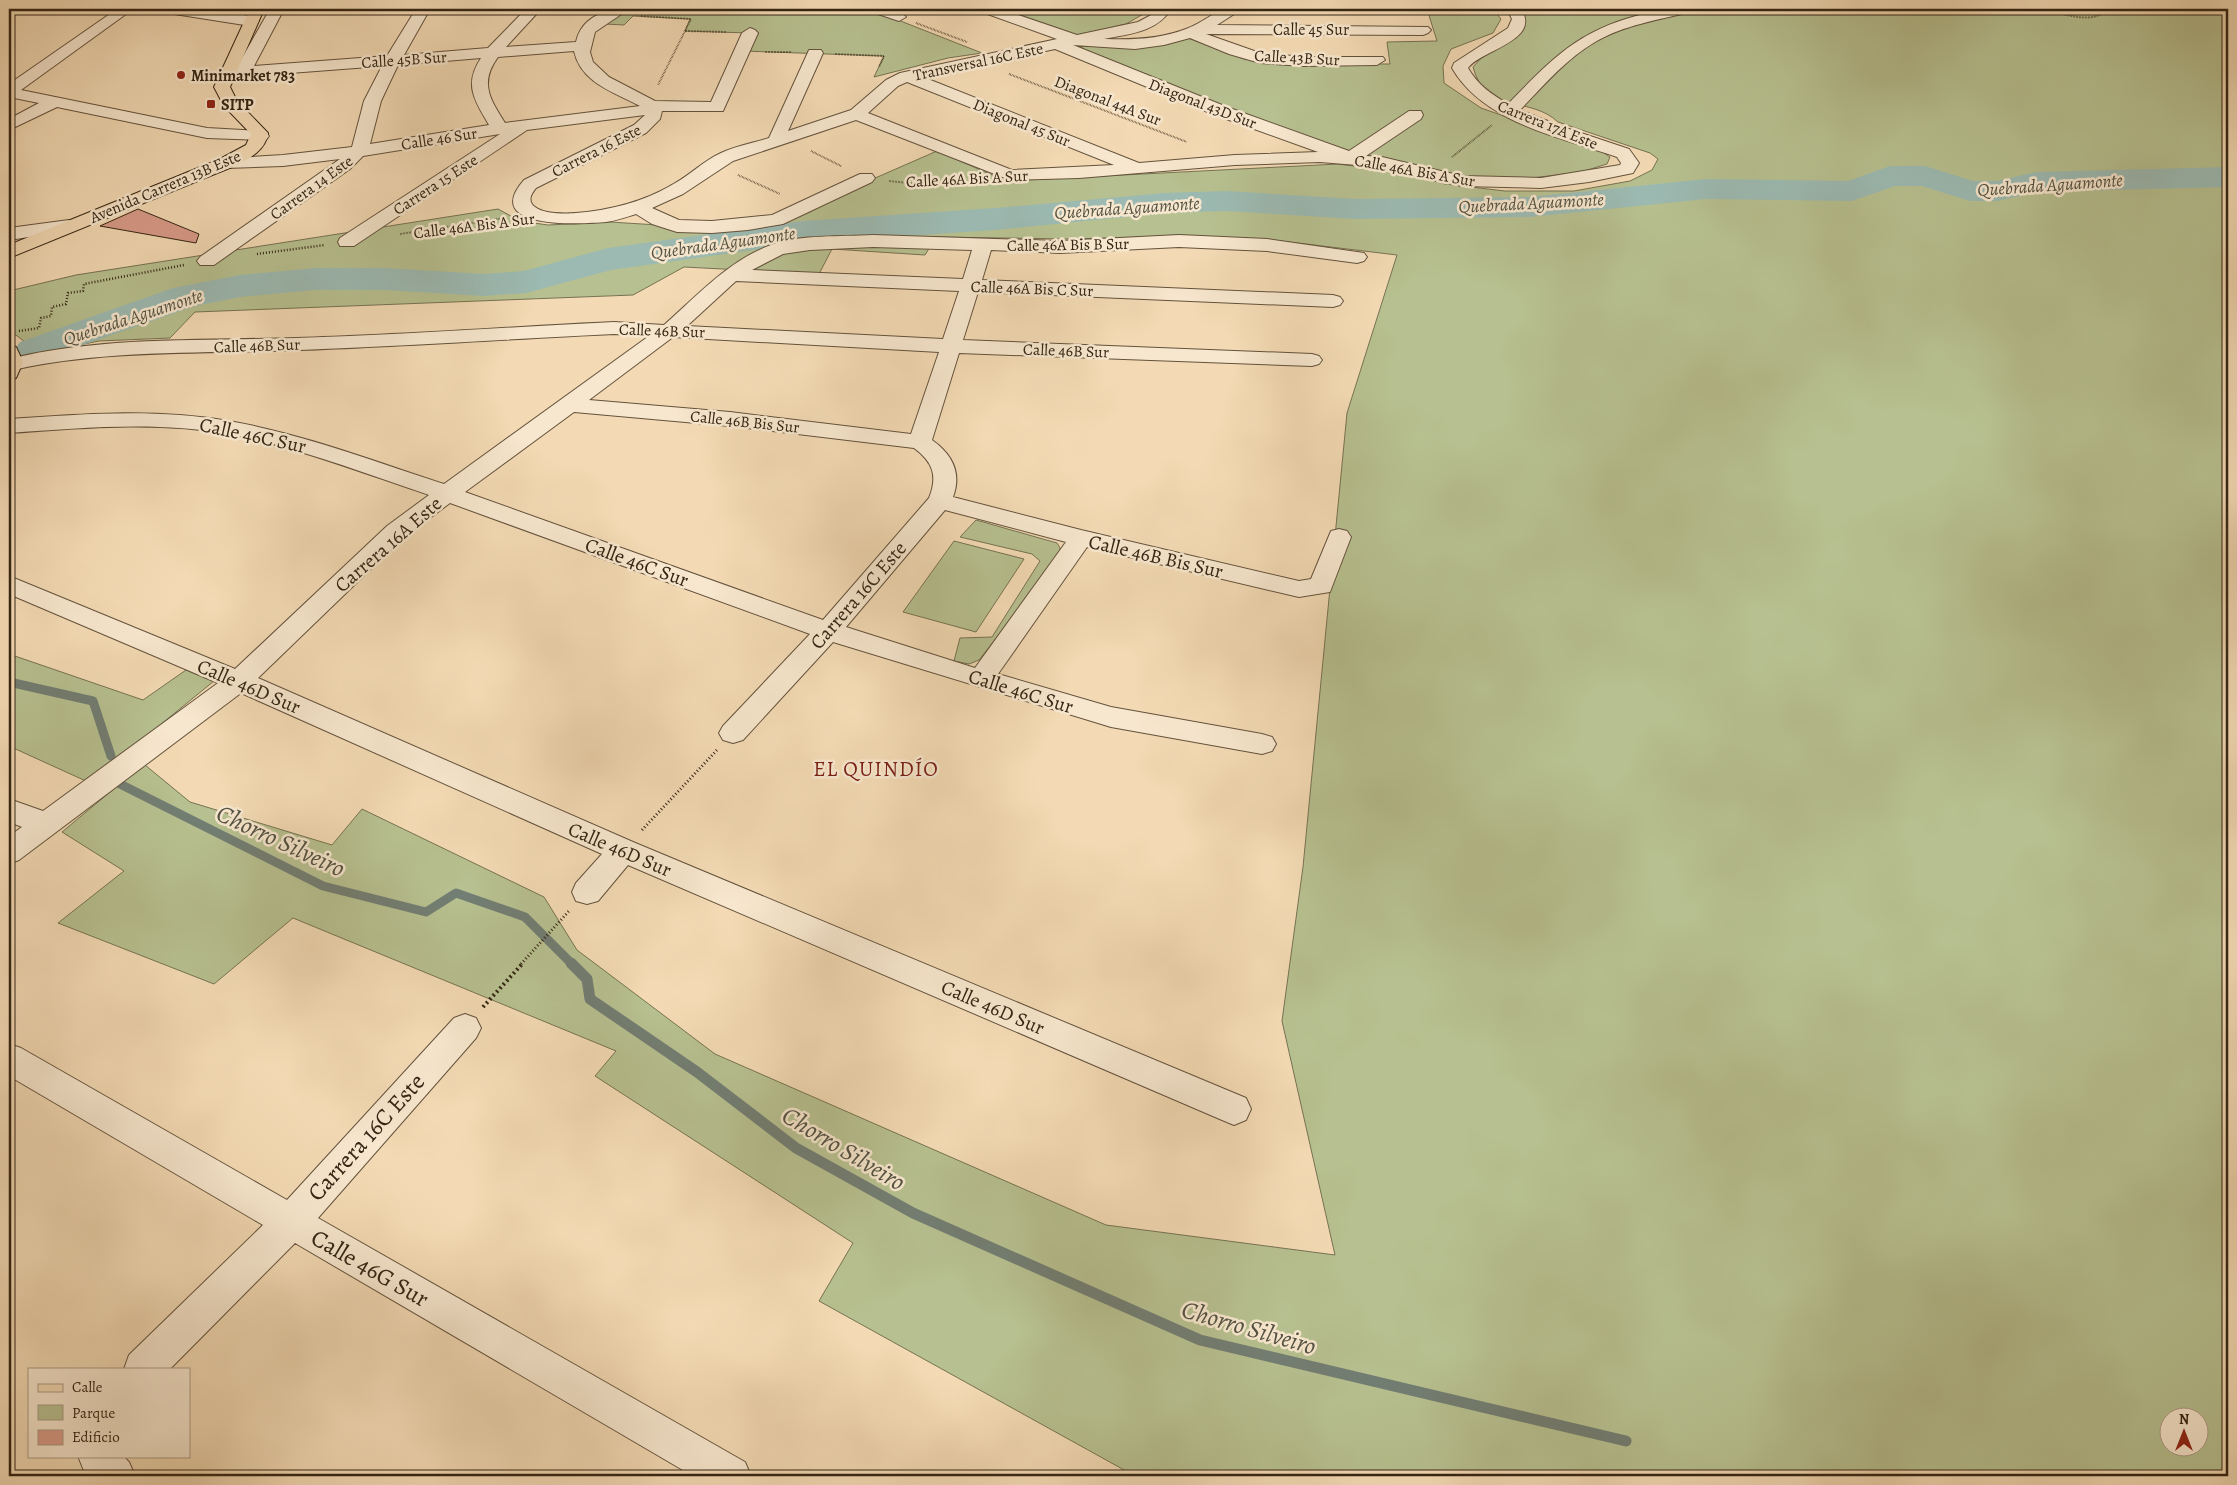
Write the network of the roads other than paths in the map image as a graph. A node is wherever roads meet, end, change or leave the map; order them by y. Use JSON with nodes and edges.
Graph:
{"nodes":[{"id":1,"x":126,"y":9,"type":"edge"},
{"id":2,"x":168,"y":9,"type":"edge"},
{"id":3,"x":277,"y":9,"type":"edge"},
{"id":4,"x":423,"y":9,"type":"edge"},
{"id":5,"x":534,"y":9,"type":"edge"},
{"id":6,"x":877,"y":9,"type":"edge"},
{"id":7,"x":987,"y":9,"type":"edge"},
{"id":8,"x":1164,"y":9,"type":"edge"},
{"id":9,"x":1235,"y":9,"type":"edge"},
{"id":10,"x":1514,"y":9,"type":"edge"},
{"id":11,"x":1685,"y":9,"type":"edge"},
{"id":12,"x":616,"y":12,"type":"edge"},
{"id":13,"x":254,"y":15,"type":"edge"},
{"id":14,"x":899,"y":17,"type":"road end"},
{"id":15,"x":1423,"y":30,"type":"dead end"},
{"id":16,"x":1195,"y":31,"type":"junction"},
{"id":17,"x":750,"y":32,"type":"road end"},
{"id":18,"x":1077,"y":40,"type":"junction"},
{"id":19,"x":1056,"y":44,"type":"junction"},
{"id":20,"x":581,"y":46,"type":"junction"},
{"id":21,"x":494,"y":53,"type":"junction"},
{"id":22,"x":814,"y":53,"type":"dead end"},
{"id":23,"x":393,"y":60,"type":"junction"},
{"id":24,"x":1377,"y":60,"type":"dead end"},
{"id":25,"x":235,"y":72,"type":"junction"},
{"id":26,"x":906,"y":76,"type":"junction"},
{"id":27,"x":9,"y":92,"type":"edge"},
{"id":28,"x":54,"y":102,"type":"junction"},
{"id":29,"x":651,"y":106,"type":"junction"},
{"id":30,"x":1509,"y":112,"type":"junction"},
{"id":31,"x":858,"y":114,"type":"junction"},
{"id":32,"x":1415,"y":115,"type":"dead end"},
{"id":33,"x":9,"y":125,"type":"edge"},
{"id":34,"x":524,"y":126,"type":"junction"},
{"id":35,"x":500,"y":128,"type":"junction"},
{"id":36,"x":260,"y":136,"type":"junction"},
{"id":37,"x":780,"y":139,"type":"junction"},
{"id":38,"x":360,"y":151,"type":"junction"},
{"id":39,"x":1623,"y":153,"type":"joint"},
{"id":40,"x":1351,"y":158,"type":"junction"},
{"id":41,"x":226,"y":163,"type":"junction"},
{"id":42,"x":1137,"y":168,"type":"junction"},
{"id":43,"x":866,"y":178,"type":"road end"},
{"id":44,"x":638,"y":208,"type":"junction"},
{"id":45,"x":533,"y":214,"type":"joint"},
{"id":46,"x":68,"y":226,"type":"junction"},
{"id":47,"x":9,"y":234,"type":"edge"},
{"id":48,"x":347,"y":242,"type":"road end"},
{"id":49,"x":983,"y":246,"type":"junction"},
{"id":50,"x":778,"y":249,"type":"joint"},
{"id":51,"x":9,"y":252,"type":"edge"},
{"id":52,"x":1357,"y":257,"type":"dead end"},
{"id":53,"x":207,"y":261,"type":"road end"},
{"id":54,"x":731,"y":275,"type":"junction"},
{"id":55,"x":970,"y":286,"type":"junction"},
{"id":56,"x":1333,"y":301,"type":"dead end"},
{"id":57,"x":670,"y":330,"type":"junction"},
{"id":58,"x":950,"y":346,"type":"junction"},
{"id":59,"x":12,"y":355,"type":"edge"},
{"id":60,"x":1312,"y":360,"type":"dead end"},
{"id":61,"x":570,"y":405,"type":"junction"},
{"id":62,"x":9,"y":426,"type":"edge"},
{"id":63,"x":920,"y":442,"type":"junction"},
{"id":64,"x":446,"y":493,"type":"junction"},
{"id":65,"x":940,"y":501,"type":"junction"},
{"id":66,"x":1339,"y":537,"type":"dead end"},
{"id":67,"x":1081,"y":538,"type":"junction"},
{"id":68,"x":9,"y":584,"type":"edge"},
{"id":69,"x":828,"y":631,"type":"junction"},
{"id":70,"x":981,"y":679,"type":"junction"},
{"id":71,"x":240,"y":681,"type":"junction"},
{"id":72,"x":733,"y":733,"type":"road end"},
{"id":73,"x":1262,"y":744,"type":"dead end"},
{"id":74,"x":9,"y":810,"type":"edge"},
{"id":75,"x":46,"y":824,"type":"junction"},
{"id":76,"x":623,"y":850,"type":"junction"},
{"id":77,"x":9,"y":852,"type":"edge"},
{"id":78,"x":587,"y":892,"type":"dead end"},
{"id":79,"x":464,"y":1028,"type":"road end"},
{"id":80,"x":9,"y":1059,"type":"edge"},
{"id":81,"x":1234,"y":1109,"type":"dead end"},
{"id":82,"x":291,"y":1222,"type":"junction"},
{"id":83,"x":145,"y":1368,"type":"edge"},
{"id":84,"x":98,"y":1458,"type":"edge"},
{"id":85,"x":115,"y":1476,"type":"edge"},
{"id":86,"x":731,"y":1476,"type":"edge"}],
"edges":[{"from":1,"to":27,"type":"street"},
{"from":2,"to":13,"type":"street"},
{"from":3,"to":25,"type":"street"},
{"from":4,"to":23,"type":"street","name":"Carrera 14 Este"},
{"from":5,"to":21,"type":"street"},
{"from":6,"to":14,"type":"street"},
{"from":7,"to":18,"type":"street"},
{"from":8,"to":18,"type":"street","name":"Transversal 16C Este"},
{"from":9,"to":16,"type":"street"},
{"from":10,"to":30,"type":"street","name":"Carrera 17A Este"},
{"from":11,"to":30,"type":"street"},
{"from":12,"to":20,"type":"street"},
{"from":13,"to":25,"type":"main road","name":"Avenida Carrera 13B Este"},
{"from":15,"to":16,"type":"street","name":"Calle 45 Sur"},
{"from":16,"to":18,"type":"street","name":"Calle 45 Sur"},
{"from":16,"to":24,"type":"street","name":"Calle 43B Sur"},
{"from":17,"to":29,"type":"street","name":"Calle 46 Sur"},
{"from":18,"to":19,"type":"street","name":"Transversal 16C Este"},
{"from":19,"to":26,"type":"street","name":"Transversal 16C Este"},
{"from":19,"to":40,"type":"street","name":"Diagonal 43D Sur"},
{"from":20,"to":21,"type":"street","name":"Calle 45B Sur"},
{"from":20,"to":29,"type":"street","name":"Carrera 16 Este"},
{"from":21,"to":23,"type":"street","name":"Calle 45B Sur"},
{"from":21,"to":35,"type":"street"},
{"from":22,"to":37,"type":"street"},
{"from":23,"to":25,"type":"street","name":"Calle 45B Sur"},
{"from":23,"to":38,"type":"street","name":"Carrera 14 Este"},
{"from":25,"to":36,"type":"main road","name":"Avenida Carrera 13B Este"},
{"from":26,"to":31,"type":"street","name":"Transversal 16C Este"},
{"from":26,"to":42,"type":"street","name":"Diagonal 45 Sur"},
{"from":27,"to":28,"type":"street"},
{"from":28,"to":33,"type":"street"},
{"from":28,"to":36,"type":"street"},
{"from":29,"to":34,"type":"street","name":"Calle 46 Sur"},
{"from":29,"to":45,"type":"street","name":"Carrera 16 Este"},
{"from":30,"to":39,"type":"street","name":"Carrera 17A Este"},
{"from":31,"to":37,"type":"street","name":"Transversal 16C Este"},
{"from":31,"to":42,"type":"street","name":"Calle 46A Bis A Sur"},
{"from":32,"to":40,"type":"street"},
{"from":34,"to":35,"type":"street","name":"Calle 46 Sur"},
{"from":34,"to":48,"type":"street","name":"Carrera 15 Este"},
{"from":35,"to":38,"type":"street","name":"Calle 46 Sur"},
{"from":36,"to":41,"type":"main road","name":"Avenida Carrera 13B Este"},
{"from":37,"to":44,"type":"street","name":"Transversal 16C Este"},
{"from":38,"to":41,"type":"street","name":"Calle 46 Sur"},
{"from":38,"to":53,"type":"street","name":"Carrera 14 Este"},
{"from":39,"to":40,"type":"street","name":"Calle 46A Bis A Sur"},
{"from":40,"to":42,"type":"street","name":"Calle 46A Bis A Sur"},
{"from":41,"to":46,"type":"main road","name":"Avenida Carrera 13B Este"},
{"from":43,"to":44,"type":"street"},
{"from":44,"to":45,"type":"street","name":"Calle 46A Bis A Sur"},
{"from":46,"to":47,"type":"street"},
{"from":46,"to":51,"type":"main road","name":"Avenida Carrera 13B Este"},
{"from":49,"to":50,"type":"street","name":"Calle 46A Bis B Sur"},
{"from":49,"to":52,"type":"street","name":"Calle 46A Bis B Sur"},
{"from":49,"to":55,"type":"street"},
{"from":50,"to":54,"type":"street","name":"Carrera 16A Este"},
{"from":54,"to":55,"type":"street","name":"Calle 46A Bis C Sur"},
{"from":54,"to":57,"type":"street","name":"Carrera 16A Este"},
{"from":55,"to":56,"type":"street","name":"Calle 46A Bis C Sur"},
{"from":55,"to":58,"type":"street"},
{"from":57,"to":58,"type":"street","name":"Calle 46B Sur"},
{"from":57,"to":59,"type":"street","name":"Calle 46B Sur"},
{"from":57,"to":61,"type":"street","name":"Carrera 16A Este"},
{"from":58,"to":60,"type":"street","name":"Calle 46B Sur"},
{"from":58,"to":63,"type":"street"},
{"from":61,"to":63,"type":"street","name":"Calle 46B Bis Sur"},
{"from":61,"to":64,"type":"street","name":"Carrera 16A Este"},
{"from":62,"to":64,"type":"street","name":"Calle 46C Sur"},
{"from":63,"to":65,"type":"street","name":"Carrera 16C Este"},
{"from":64,"to":69,"type":"street","name":"Calle 46C Sur"},
{"from":64,"to":71,"type":"street","name":"Carrera 16A Este"},
{"from":65,"to":67,"type":"street","name":"Calle 46B Bis Sur"},
{"from":65,"to":69,"type":"street","name":"Carrera 16C Este"},
{"from":66,"to":67,"type":"street","name":"Calle 46B Bis Sur"},
{"from":67,"to":70,"type":"street"},
{"from":68,"to":71,"type":"street","name":"Calle 46D Sur"},
{"from":69,"to":70,"type":"street","name":"Calle 46C Sur"},
{"from":69,"to":72,"type":"street","name":"Carrera 16C Este"},
{"from":70,"to":73,"type":"street","name":"Calle 46C Sur"},
{"from":71,"to":75,"type":"street","name":"Carrera 16A Este"},
{"from":71,"to":76,"type":"street","name":"Calle 46D Sur"},
{"from":74,"to":75,"type":"street"},
{"from":75,"to":77,"type":"street","name":"Carrera 16A Este"},
{"from":76,"to":78,"type":"street"},
{"from":76,"to":81,"type":"street","name":"Calle 46D Sur"},
{"from":79,"to":82,"type":"street","name":"Carrera 16C Este"},
{"from":80,"to":82,"type":"street","name":"Calle 46G Sur"},
{"from":82,"to":83,"type":"street","name":"Carrera 16C Este"},
{"from":82,"to":86,"type":"street","name":"Calle 46G Sur"},
{"from":84,"to":85,"type":"street"}]}
